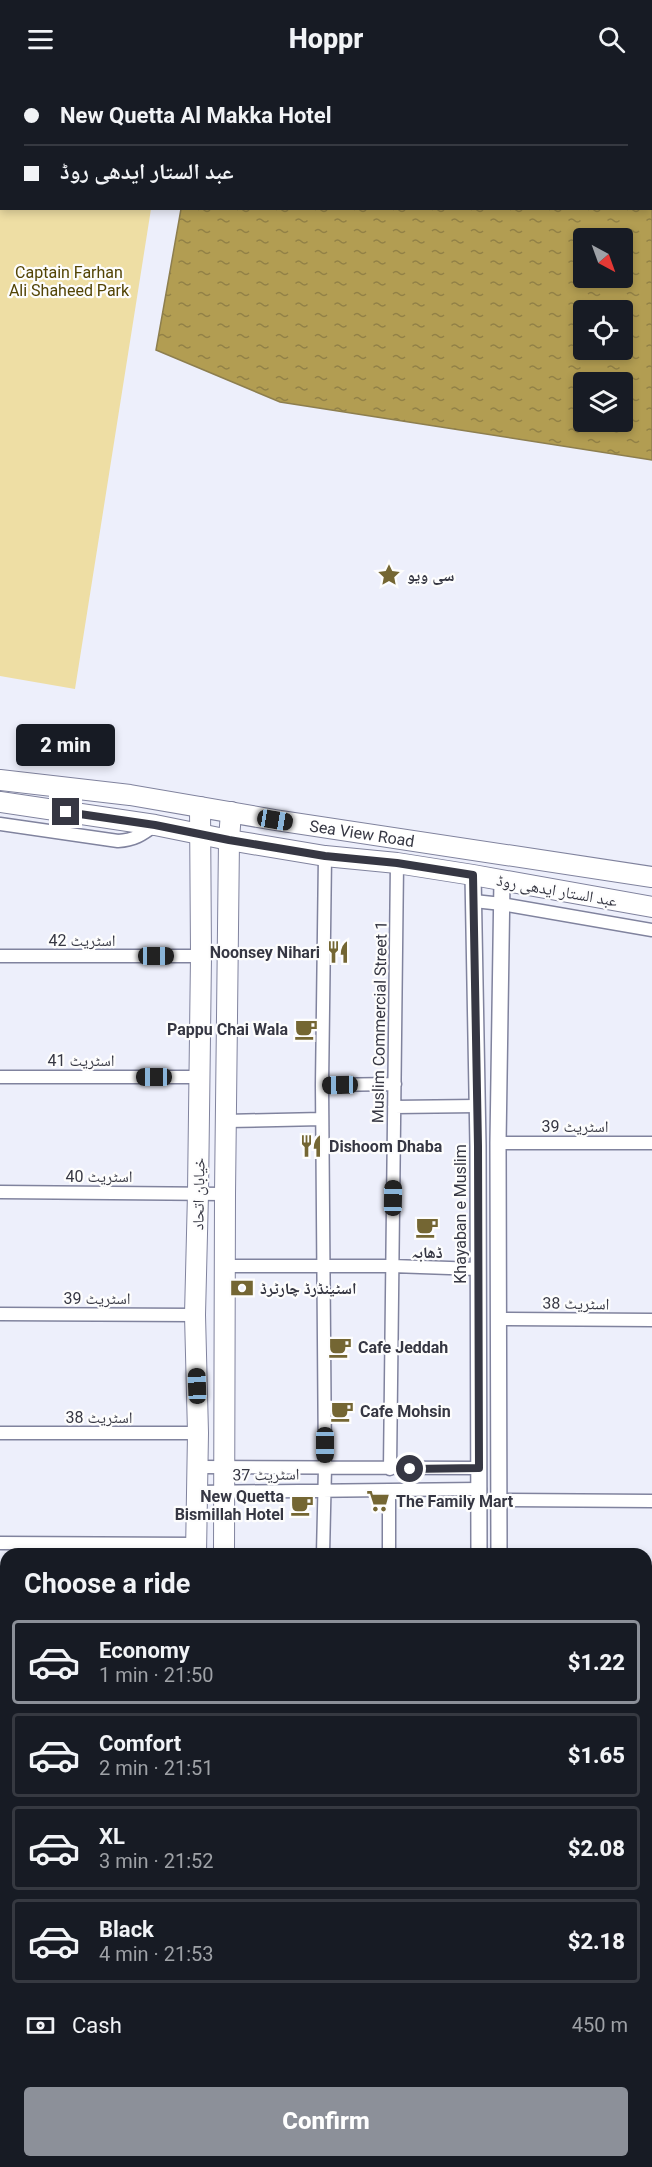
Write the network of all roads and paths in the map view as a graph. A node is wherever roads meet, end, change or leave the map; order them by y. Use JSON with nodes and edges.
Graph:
{"nodes":[{"id":1,"x":0,"y":780,"type":"edge"},
{"id":2,"x":0,"y":802,"type":"edge"},
{"id":3,"x":200,"y":807,"type":"junction"},
{"id":4,"x":231,"y":812,"type":"junction"},
{"id":5,"x":0,"y":824,"type":"edge"},
{"id":6,"x":155,"y":825,"type":"junction"},
{"id":7,"x":199,"y":833,"type":"junction"},
{"id":8,"x":229,"y":840,"type":"junction"},
{"id":9,"x":325,"y":856,"type":"junction"},
{"id":10,"x":397,"y":863,"type":"junction"},
{"id":11,"x":473,"y":875,"type":"junction"},
{"id":12,"x":652,"y":878,"type":"edge"},
{"id":13,"x":502,"y":880,"type":"junction"},
{"id":14,"x":474,"y":901,"type":"junction"},
{"id":15,"x":502,"y":904,"type":"junction"},
{"id":16,"x":652,"y":908,"type":"edge"},
{"id":17,"x":652,"y":930,"type":"edge"},
{"id":18,"x":0,"y":956,"type":"edge"},
{"id":19,"x":201,"y":956,"type":"junction"},
{"id":20,"x":0,"y":1077,"type":"edge"},
{"id":21,"x":199,"y":1077,"type":"junction"},
{"id":22,"x":394,"y":1084,"type":"junction"},
{"id":23,"x":322,"y":1085,"type":"junction"},
{"id":24,"x":477,"y":1106,"type":"junction"},
{"id":25,"x":394,"y":1107,"type":"junction"},
{"id":26,"x":322,"y":1119,"type":"junction"},
{"id":27,"x":226,"y":1121,"type":"junction"},
{"id":28,"x":498,"y":1143,"type":"junction"},
{"id":29,"x":652,"y":1143,"type":"edge"},
{"id":30,"x":0,"y":1192,"type":"edge"},
{"id":31,"x":198,"y":1193,"type":"junction"},
{"id":32,"x":225,"y":1194,"type":"junction"},
{"id":33,"x":225,"y":1266,"type":"junction"},
{"id":34,"x":323,"y":1266,"type":"junction"},
{"id":35,"x":392,"y":1266,"type":"junction"},
{"id":36,"x":478,"y":1269,"type":"junction"},
{"id":37,"x":0,"y":1314,"type":"edge"},
{"id":38,"x":195,"y":1315,"type":"junction"},
{"id":39,"x":499,"y":1318,"type":"junction"},
{"id":40,"x":652,"y":1320,"type":"edge"},
{"id":41,"x":499,"y":1369,"type":"junction"},
{"id":42,"x":478,"y":1370,"type":"junction"},
{"id":43,"x":0,"y":1433,"type":"edge"},
{"id":44,"x":198,"y":1433,"type":"junction"},
{"id":45,"x":198,"y":1467,"type":"junction"},
{"id":46,"x":225,"y":1467,"type":"junction"},
{"id":47,"x":325,"y":1467,"type":"junction"},
{"id":48,"x":479,"y":1468,"type":"junction"},
{"id":49,"x":390,"y":1469,"type":"junction"},
{"id":50,"x":480,"y":1489,"type":"junction"},
{"id":51,"x":324,"y":1490,"type":"junction"},
{"id":52,"x":225,"y":1491,"type":"junction"},
{"id":53,"x":389,"y":1491,"type":"junction"},
{"id":54,"x":197,"y":1492,"type":"junction"},
{"id":55,"x":500,"y":1500,"type":"junction"},
{"id":56,"x":652,"y":1501,"type":"edge"},
{"id":57,"x":0,"y":1543,"type":"edge"},
{"id":58,"x":163,"y":1548,"type":"edge"},
{"id":59,"x":196,"y":1548,"type":"edge"},
{"id":60,"x":224,"y":1548,"type":"edge"},
{"id":61,"x":323,"y":1548,"type":"edge"},
{"id":62,"x":389,"y":1548,"type":"edge"},
{"id":63,"x":479,"y":1548,"type":"edge"},
{"id":64,"x":499,"y":1548,"type":"edge"}],
"edges":[{"from":1,"to":3,"type":"main road","name":"Sea View Road"},
{"from":2,"to":6,"type":"main road","name":"عبد الستار ایدھی روڈ"},
{"from":3,"to":4,"type":"main road","name":"Sea View Road"},
{"from":3,"to":7,"type":"main road","name":"خیابان اتحاد"},
{"from":4,"to":8,"type":"main road","name":"خیابان اتحاد"},
{"from":4,"to":12,"type":"main road","name":"Sea View Road"},
{"from":5,"to":6,"type":"street"},
{"from":6,"to":7,"type":"main road","name":"عبد الستار ایدھی روڈ"},
{"from":7,"to":8,"type":"main road","name":"عبد الستار ایدھی روڈ"},
{"from":7,"to":19,"type":"main road","name":"خیابان اتحاد"},
{"from":8,"to":9,"type":"main road","name":"عبد الستار ایدھی روڈ"},
{"from":8,"to":27,"type":"main road","name":"خیابان اتحاد"},
{"from":9,"to":10,"type":"main road","name":"عبد الستار ایدھی روڈ"},
{"from":9,"to":23,"type":"street"},
{"from":10,"to":11,"type":"main road","name":"عبد الستار ایدھی روڈ"},
{"from":10,"to":22,"type":"street","name":"Muslim Commercial Street 1"},
{"from":11,"to":13,"type":"main road","name":"عبد الستار ایدھی روڈ"},
{"from":11,"to":14,"type":"street","name":"Khayaban e Muslim"},
{"from":13,"to":15,"type":"street"},
{"from":13,"to":16,"type":"main road","name":"عبد الستار ایدھی روڈ"},
{"from":14,"to":15,"type":"street"},
{"from":14,"to":24,"type":"street","name":"Khayaban e Muslim"},
{"from":15,"to":17,"type":"street"},
{"from":15,"to":28,"type":"street"},
{"from":18,"to":19,"type":"street","name":"اسٹریٹ 42"},
{"from":19,"to":21,"type":"main road","name":"خیابان اتحاد"},
{"from":20,"to":21,"type":"street","name":"اسٹریٹ 41"},
{"from":21,"to":31,"type":"main road","name":"خیابان اتحاد"},
{"from":22,"to":23,"type":"street"},
{"from":22,"to":25,"type":"street","name":"Muslim Commercial Street 1"},
{"from":23,"to":26,"type":"street"},
{"from":24,"to":25,"type":"street"},
{"from":24,"to":36,"type":"street","name":"Khayaban e Muslim"},
{"from":25,"to":35,"type":"street","name":"Muslim Commercial Street 1"},
{"from":26,"to":27,"type":"street"},
{"from":26,"to":34,"type":"street"},
{"from":27,"to":32,"type":"main road","name":"خیابان اتحاد"},
{"from":28,"to":29,"type":"street","name":"اسٹریٹ 39"},
{"from":28,"to":39,"type":"street"},
{"from":30,"to":31,"type":"street","name":"اسٹریٹ 40"},
{"from":31,"to":32,"type":"street","name":"اسٹریٹ 40"},
{"from":31,"to":38,"type":"main road","name":"خیابان اتحاد"},
{"from":32,"to":33,"type":"main road","name":"خیابان اتحاد"},
{"from":33,"to":34,"type":"street"},
{"from":33,"to":46,"type":"main road","name":"خیابان اتحاد"},
{"from":34,"to":35,"type":"street"},
{"from":34,"to":47,"type":"street"},
{"from":35,"to":36,"type":"street"},
{"from":35,"to":49,"type":"street","name":"Muslim Commercial Street 1"},
{"from":36,"to":42,"type":"street","name":"Khayaban e Muslim"},
{"from":37,"to":38,"type":"street","name":"اسٹریٹ 39"},
{"from":38,"to":44,"type":"main road","name":"خیابان اتحاد"},
{"from":39,"to":40,"type":"street","name":"اسٹریٹ 38"},
{"from":39,"to":41,"type":"street"},
{"from":41,"to":42,"type":"street"},
{"from":41,"to":55,"type":"street"},
{"from":42,"to":48,"type":"street","name":"Khayaban e Muslim"},
{"from":43,"to":44,"type":"street","name":"اسٹریٹ 38"},
{"from":44,"to":45,"type":"main road","name":"خیابان اتحاد"},
{"from":45,"to":46,"type":"street","name":"اسٹریٹ 37"},
{"from":45,"to":54,"type":"main road","name":"خیابان اتحاد"},
{"from":46,"to":47,"type":"street","name":"اسٹریٹ 37"},
{"from":46,"to":52,"type":"main road","name":"خیابان اتحاد"},
{"from":47,"to":49,"type":"street","name":"اسٹریٹ 37"},
{"from":47,"to":51,"type":"street"},
{"from":48,"to":49,"type":"street","name":"اسٹریٹ 37"},
{"from":48,"to":50,"type":"street","name":"Khayaban e Muslim"},
{"from":50,"to":53,"type":"street","name":"اسٹریٹ 37"},
{"from":50,"to":63,"type":"street","name":"Khayaban e Muslim"},
{"from":51,"to":52,"type":"street","name":"اسٹریٹ 37"},
{"from":51,"to":53,"type":"street","name":"اسٹریٹ 37"},
{"from":51,"to":61,"type":"street"},
{"from":52,"to":54,"type":"street","name":"اسٹریٹ 37"},
{"from":52,"to":60,"type":"main road","name":"خیابان اتحاد"},
{"from":53,"to":62,"type":"street"},
{"from":54,"to":59,"type":"main road","name":"خیابان اتحاد"},
{"from":55,"to":56,"type":"street"},
{"from":55,"to":64,"type":"street"},
{"from":57,"to":58,"type":"street"}]}
